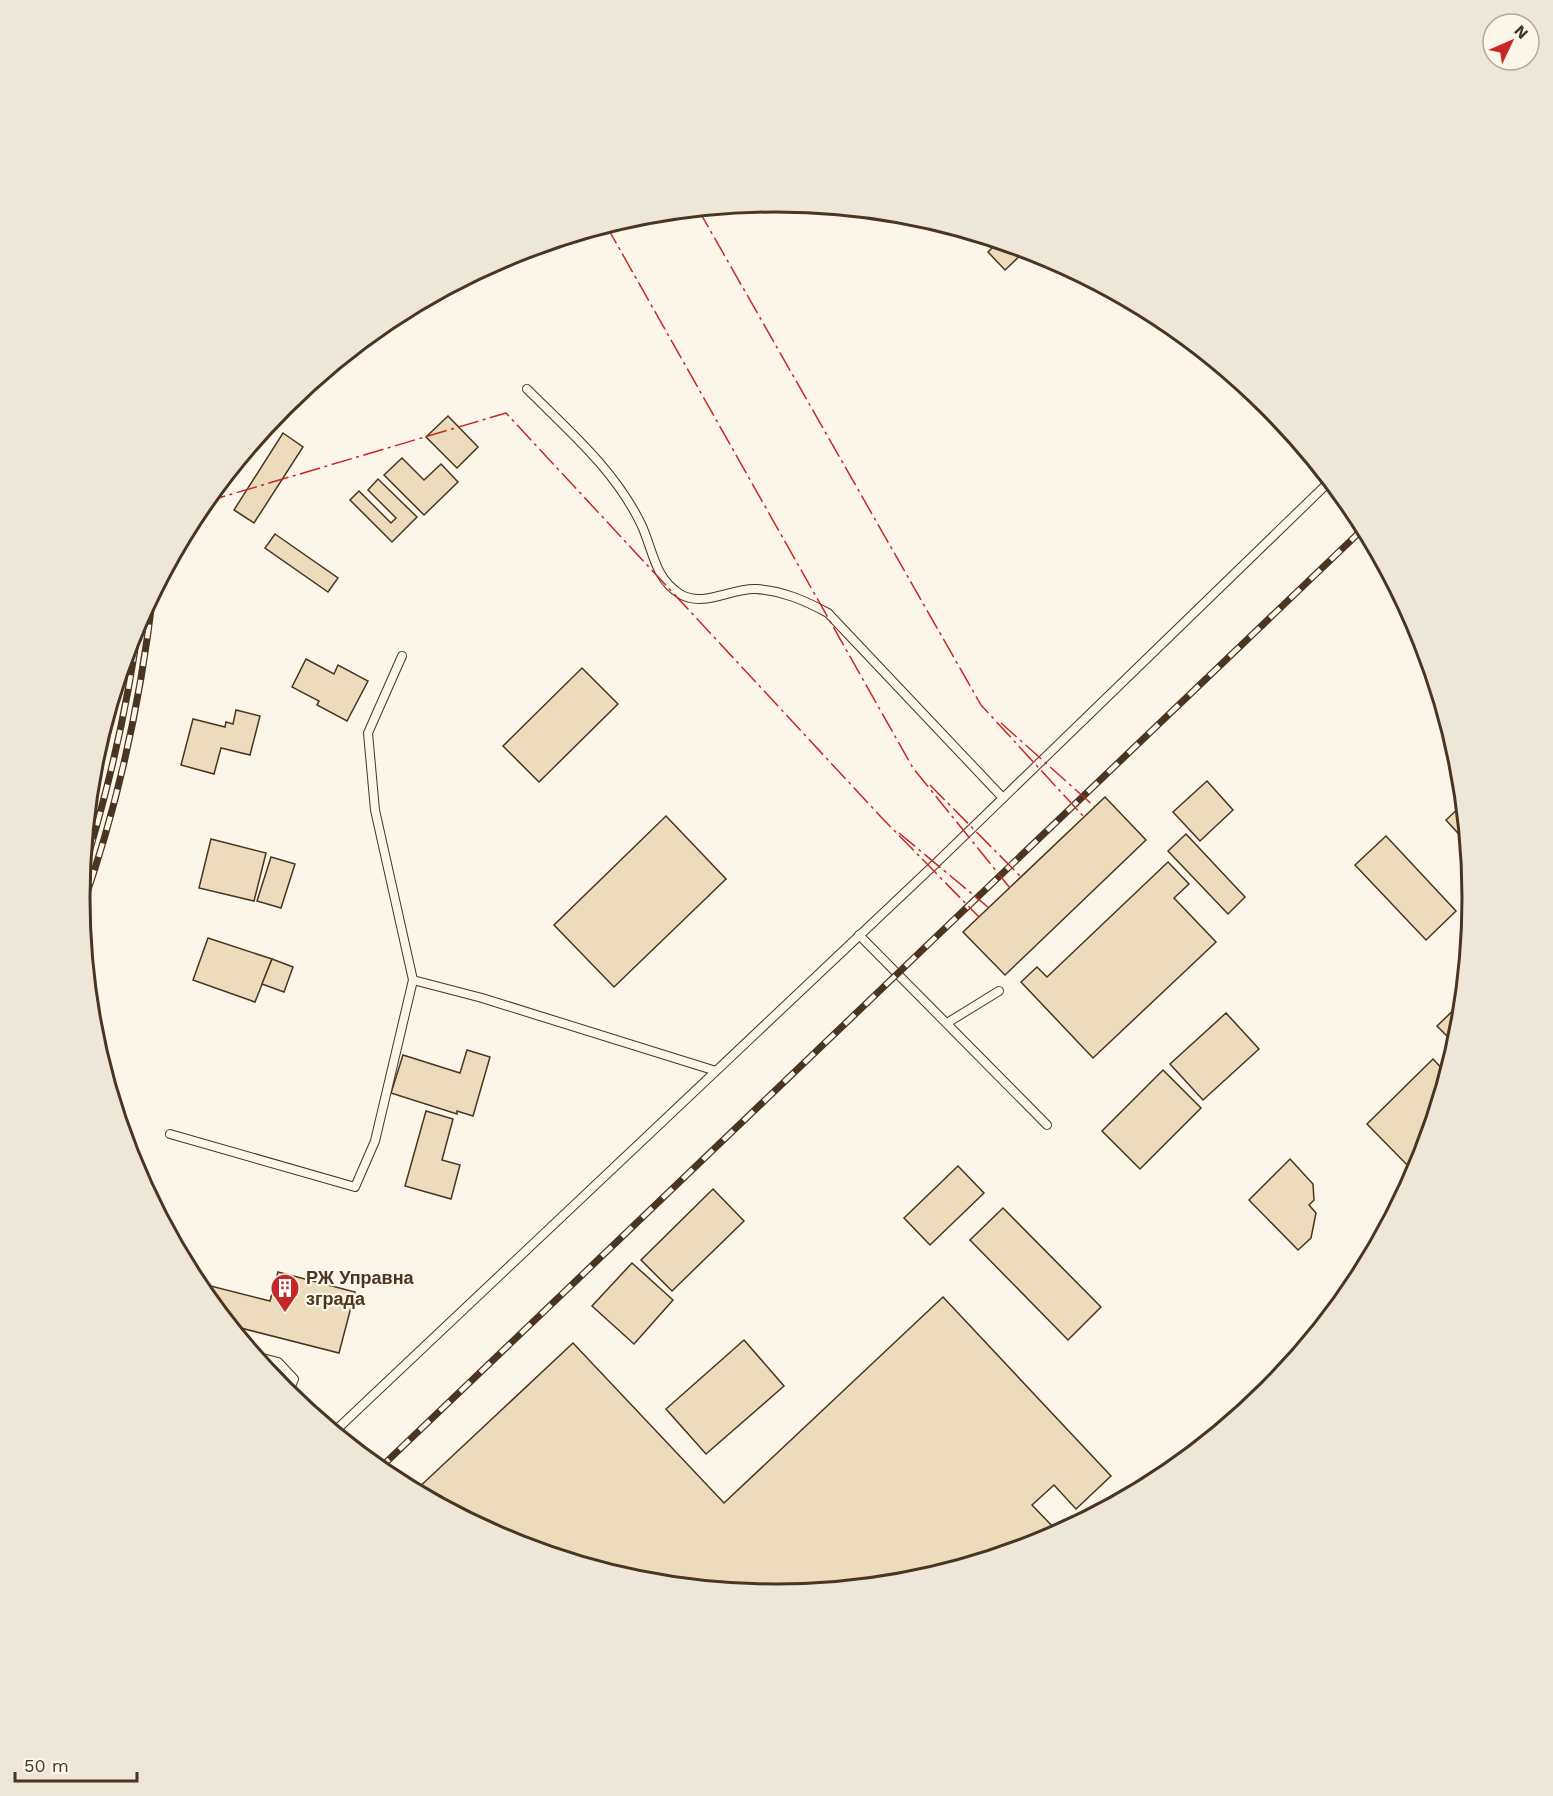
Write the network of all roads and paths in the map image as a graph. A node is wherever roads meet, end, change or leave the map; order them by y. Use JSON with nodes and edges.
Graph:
{"nodes":[{"id":1,"x":527,"y":388,"type":"dead end"},
{"id":2,"x":1325,"y":486,"type":"edge"},
{"id":3,"x":402,"y":656,"type":"dead end"},
{"id":4,"x":1003,"y":798,"type":"junction"},
{"id":5,"x":859,"y":935,"type":"junction"},
{"id":6,"x":413,"y":980,"type":"junction"},
{"id":7,"x":999,"y":990,"type":"dead end"},
{"id":8,"x":947,"y":1023,"type":"junction"},
{"id":9,"x":716,"y":1071,"type":"junction"},
{"id":10,"x":1047,"y":1125,"type":"dead end"},
{"id":11,"x":170,"y":1134,"type":"dead end"},
{"id":12,"x":268,"y":1359,"type":"edge"},
{"id":13,"x":292,"y":1384,"type":"edge"},
{"id":14,"x":339,"y":1427,"type":"edge"}],
"edges":[{"from":1,"to":4,"type":"lane"},
{"from":2,"to":4,"type":"lane"},
{"from":3,"to":6,"type":"lane"},
{"from":4,"to":5,"type":"lane"},
{"from":5,"to":8,"type":"lane"},
{"from":5,"to":9,"type":"lane"},
{"from":6,"to":9,"type":"lane"},
{"from":6,"to":11,"type":"lane"},
{"from":7,"to":8,"type":"lane"},
{"from":8,"to":10,"type":"lane"},
{"from":9,"to":14,"type":"lane"},
{"from":12,"to":13,"type":"lane"}]}
